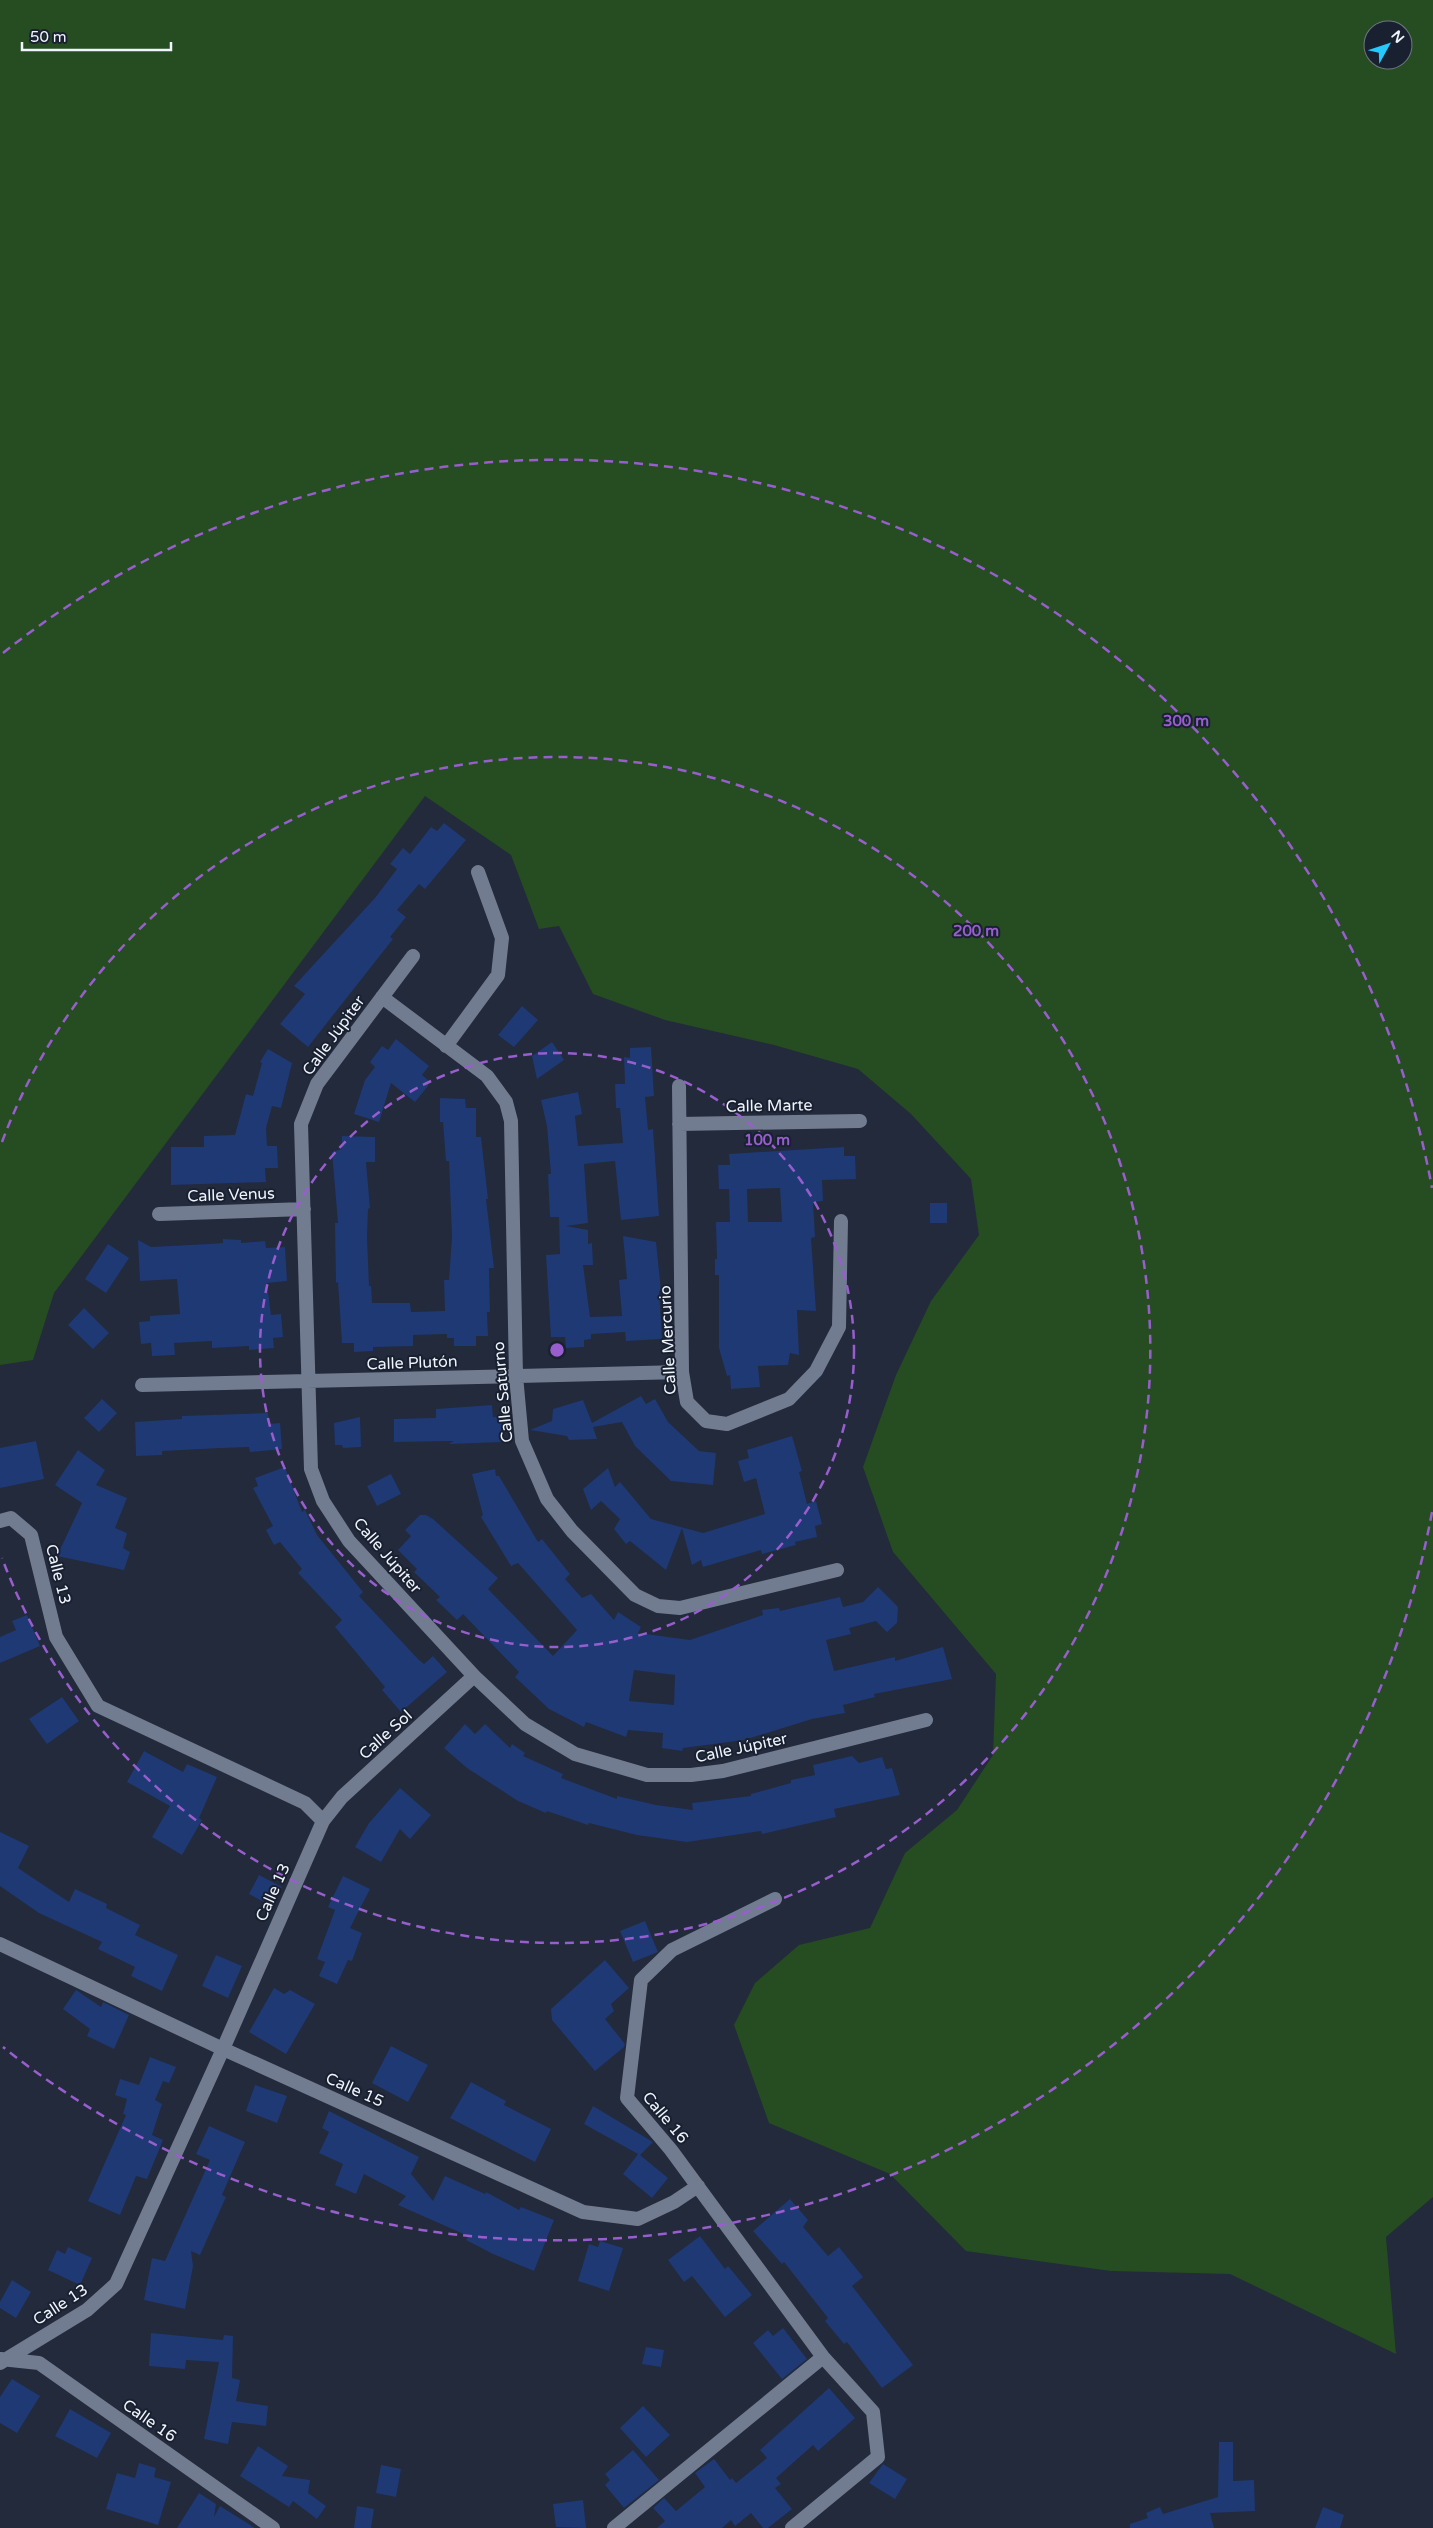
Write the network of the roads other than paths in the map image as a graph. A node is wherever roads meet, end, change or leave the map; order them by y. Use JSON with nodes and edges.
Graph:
{"nodes":[{"id":1,"x":478,"y":872,"type":"dead end"},
{"id":2,"x":413,"y":956,"type":"dead end"},
{"id":3,"x":382,"y":997,"type":"junction"},
{"id":4,"x":446,"y":1046,"type":"junction"},
{"id":5,"x":679,"y":1086,"type":"dead end"},
{"id":6,"x":860,"y":1121,"type":"dead end"},
{"id":7,"x":679,"y":1124,"type":"junction"},
{"id":8,"x":304,"y":1209,"type":"junction"},
{"id":9,"x":159,"y":1214,"type":"dead end"},
{"id":10,"x":841,"y":1221,"type":"dead end"},
{"id":11,"x":682,"y":1372,"type":"junction"},
{"id":12,"x":516,"y":1376,"type":"junction"},
{"id":13,"x":309,"y":1382,"type":"junction"},
{"id":14,"x":142,"y":1386,"type":"dead end"},
{"id":15,"x":0,"y":1521,"type":"edge"},
{"id":16,"x":836,"y":1570,"type":"dead end"},
{"id":17,"x":474,"y":1676,"type":"junction"},
{"id":18,"x":926,"y":1720,"type":"dead end"},
{"id":19,"x":322,"y":1822,"type":"junction"},
{"id":20,"x":774,"y":1899,"type":"dead end"},
{"id":21,"x":0,"y":1944,"type":"edge"},
{"id":22,"x":223,"y":2049,"type":"junction"},
{"id":23,"x":698,"y":2186,"type":"junction"},
{"id":24,"x":823,"y":2357,"type":"junction"},
{"id":25,"x":1,"y":2360,"type":"edge"},
{"id":26,"x":273,"y":2528,"type":"edge"},
{"id":27,"x":614,"y":2528,"type":"edge"},
{"id":28,"x":792,"y":2528,"type":"edge"}],
"edges":[{"from":1,"to":4,"type":"street"},
{"from":2,"to":3,"type":"street","name":"Calle Júpiter"},
{"from":3,"to":4,"type":"street","name":"Calle Saturno"},
{"from":3,"to":8,"type":"street","name":"Calle Júpiter"},
{"from":4,"to":12,"type":"street","name":"Calle Saturno"},
{"from":5,"to":7,"type":"street","name":"Calle Mercurio"},
{"from":6,"to":7,"type":"street","name":"Calle Marte"},
{"from":7,"to":11,"type":"street","name":"Calle Mercurio"},
{"from":8,"to":9,"type":"street","name":"Calle Venus"},
{"from":8,"to":13,"type":"street","name":"Calle Júpiter"},
{"from":10,"to":11,"type":"street","name":"Calle Mercurio"},
{"from":11,"to":12,"type":"street","name":"Calle Plutón"},
{"from":12,"to":13,"type":"street","name":"Calle Plutón"},
{"from":12,"to":16,"type":"street","name":"Calle Saturno"},
{"from":13,"to":14,"type":"street","name":"Calle Plutón"},
{"from":13,"to":17,"type":"street","name":"Calle Júpiter"},
{"from":15,"to":19,"type":"street","name":"Calle 13"},
{"from":17,"to":18,"type":"street","name":"Calle Júpiter"},
{"from":17,"to":19,"type":"street","name":"Calle Sol"},
{"from":19,"to":22,"type":"street","name":"Calle 13"},
{"from":20,"to":23,"type":"street","name":"Calle 16"},
{"from":21,"to":22,"type":"street","name":"Calle 15"},
{"from":22,"to":23,"type":"street","name":"Calle 15"},
{"from":22,"to":25,"type":"street","name":"Calle 13"},
{"from":23,"to":24,"type":"street","name":"Calle 16"},
{"from":24,"to":27,"type":"street"},
{"from":24,"to":28,"type":"street","name":"Calle 16"},
{"from":25,"to":26,"type":"street","name":"Calle 16"}]}
